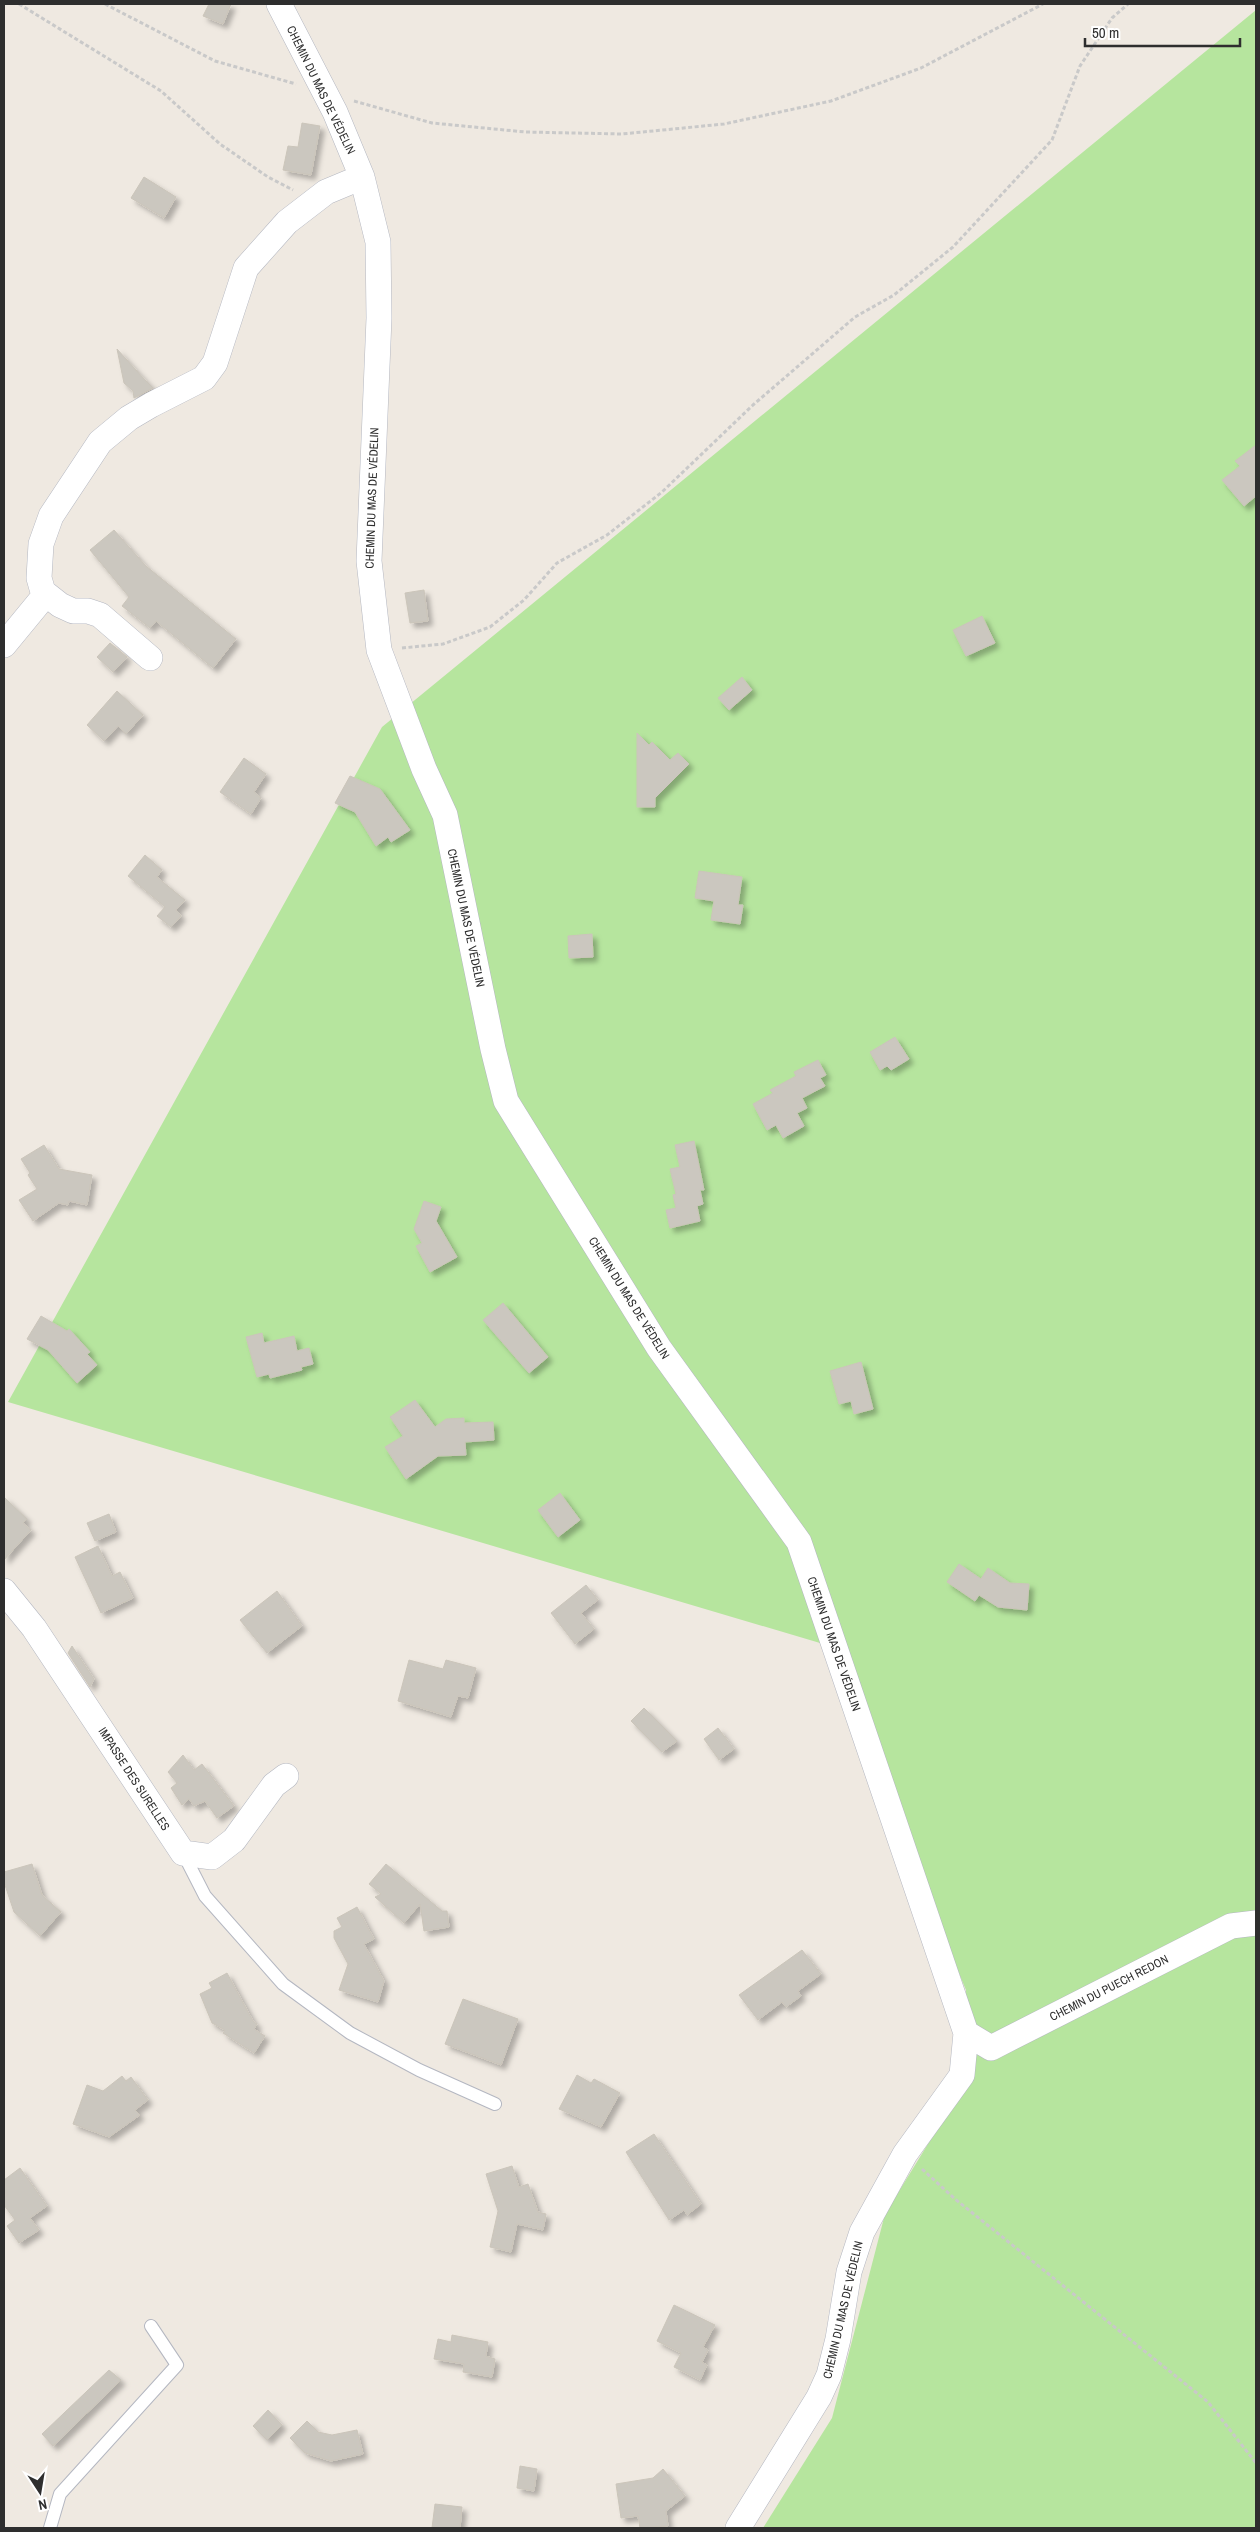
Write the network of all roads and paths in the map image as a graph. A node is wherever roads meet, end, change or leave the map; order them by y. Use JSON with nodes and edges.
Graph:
{"nodes":[{"id":1,"x":19,"y":4,"type":"edge"},
{"id":2,"x":105,"y":4,"type":"edge"},
{"id":3,"x":279,"y":4,"type":"edge"},
{"id":4,"x":1043,"y":4,"type":"edge"},
{"id":5,"x":1128,"y":4,"type":"edge"},
{"id":6,"x":325,"y":92,"type":"junction"},
{"id":7,"x":362,"y":177,"type":"junction"},
{"id":8,"x":326,"y":192,"type":"junction"},
{"id":9,"x":46,"y":594,"type":"junction"},
{"id":10,"x":4,"y":645,"type":"edge"},
{"id":11,"x":379,"y":650,"type":"junction"},
{"id":12,"x":150,"y":658,"type":"dead end"},
{"id":13,"x":4,"y":1591,"type":"edge"},
{"id":14,"x":286,"y":1776,"type":"dead end"},
{"id":15,"x":183,"y":1853,"type":"junction"},
{"id":16,"x":1256,"y":1923,"type":"edge"},
{"id":17,"x":966,"y":2033,"type":"junction"},
{"id":18,"x":495,"y":2104,"type":"dead end"},
{"id":19,"x":905,"y":2154,"type":"junction"},
{"id":20,"x":151,"y":2326,"type":"dead end"},
{"id":21,"x":1256,"y":2463,"type":"edge"},
{"id":22,"x":50,"y":2528,"type":"edge"},
{"id":23,"x":738,"y":2528,"type":"edge"}],
"edges":[{"from":1,"to":8,"type":"path"},
{"from":2,"to":6,"type":"path"},
{"from":3,"to":6,"type":"street","name":"CHEMIN DU MAS DE VÉDELIN"},
{"from":4,"to":6,"type":"path"},
{"from":5,"to":11,"type":"path"},
{"from":6,"to":7,"type":"street","name":"CHEMIN DU MAS DE VÉDELIN"},
{"from":7,"to":8,"type":"street"},
{"from":7,"to":11,"type":"street","name":"CHEMIN DU MAS DE VÉDELIN"},
{"from":8,"to":9,"type":"street"},
{"from":9,"to":10,"type":"street"},
{"from":9,"to":12,"type":"street"},
{"from":11,"to":17,"type":"street","name":"CHEMIN DU MAS DE VÉDELIN"},
{"from":13,"to":15,"type":"street","name":"IMPASSE DES SURELLES"},
{"from":14,"to":15,"type":"street"},
{"from":15,"to":18,"type":"lane"},
{"from":16,"to":17,"type":"street","name":"CHEMIN DU PUECH REDON"},
{"from":17,"to":19,"type":"street","name":"CHEMIN DU MAS DE VÉDELIN"},
{"from":19,"to":21,"type":"path"},
{"from":19,"to":23,"type":"street","name":"CHEMIN DU MAS DE VÉDELIN"},
{"from":20,"to":22,"type":"lane"}]}
